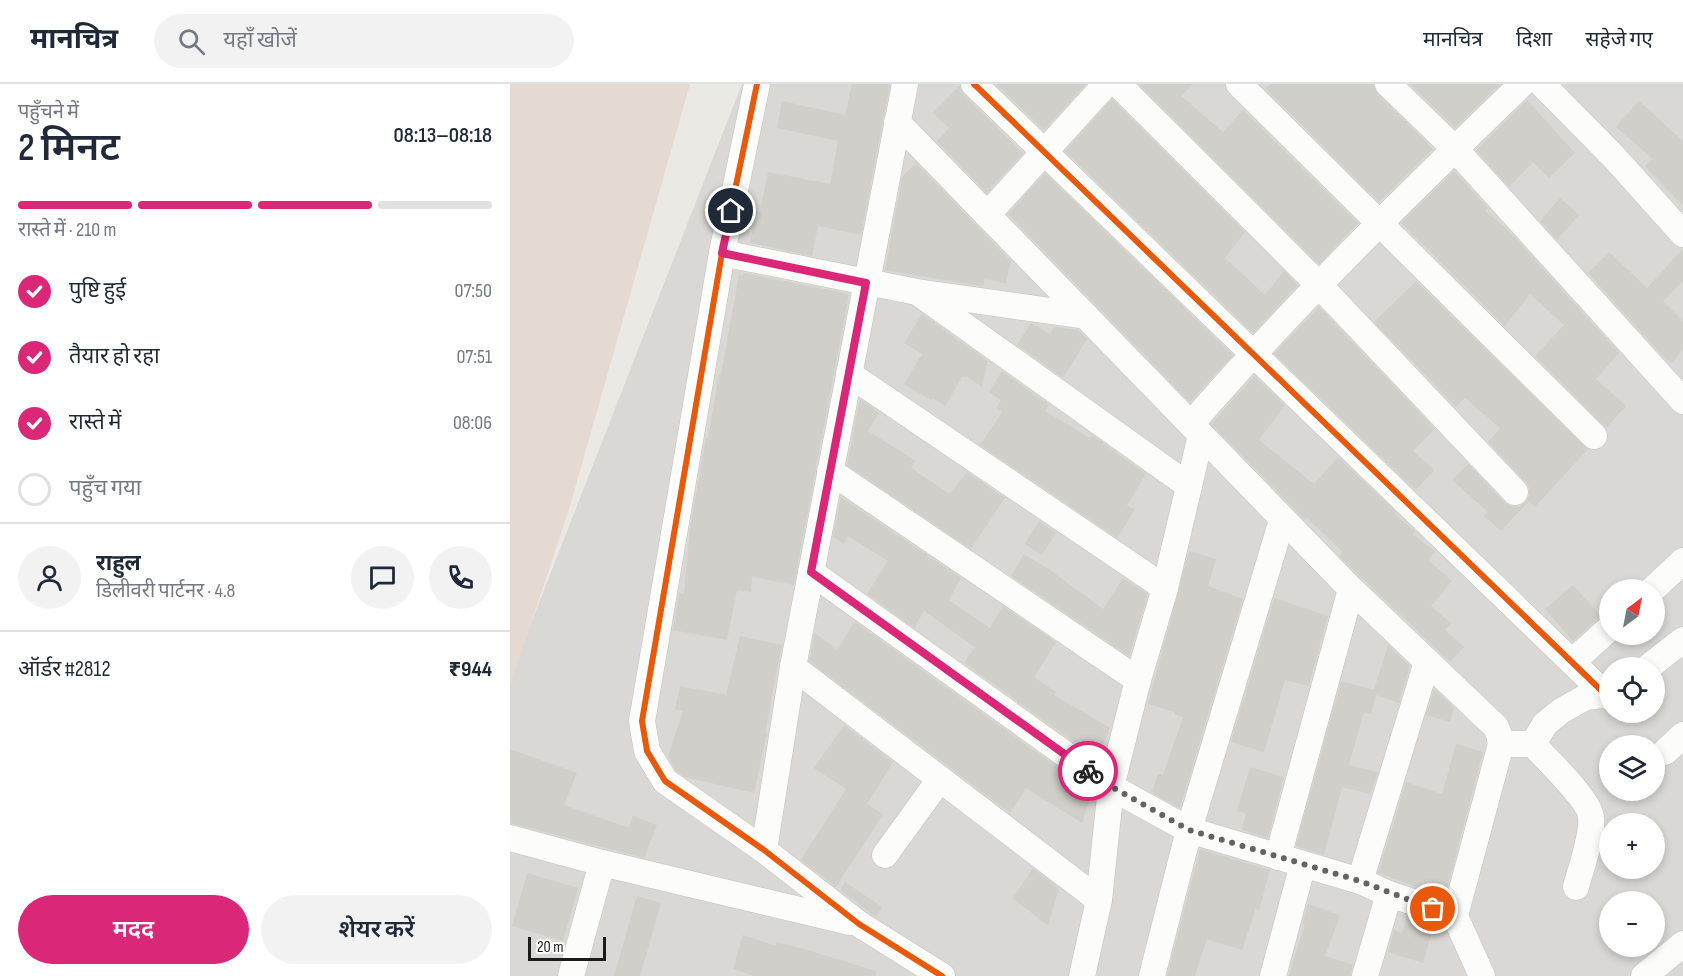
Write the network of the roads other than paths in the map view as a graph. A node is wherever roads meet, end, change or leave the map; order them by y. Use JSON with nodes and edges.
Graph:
{"nodes":[{"id":1,"x":757,"y":84,"type":"edge"},
{"id":2,"x":905,"y":84,"type":"edge"},
{"id":3,"x":974,"y":84,"type":"edge"},
{"id":4,"x":1106,"y":84,"type":"edge"},
{"id":5,"x":1118,"y":84,"type":"edge"},
{"id":6,"x":1239,"y":84,"type":"edge"},
{"id":7,"x":1388,"y":84,"type":"edge"},
{"id":8,"x":1522,"y":84,"type":"edge"},
{"id":9,"x":1542,"y":84,"type":"edge"},
{"id":10,"x":897,"y":122,"type":"junction"},
{"id":11,"x":1455,"y":149,"type":"junction"},
{"id":12,"x":1044,"y":152,"type":"junction"},
{"id":13,"x":987,"y":214,"type":"junction"},
{"id":14,"x":1380,"y":224,"type":"junction"},
{"id":15,"x":1683,"y":234,"type":"edge"},
{"id":16,"x":722,"y":253,"type":"junction"},
{"id":17,"x":866,"y":283,"type":"junction"},
{"id":18,"x":1319,"y":285,"type":"junction"},
{"id":19,"x":917,"y":292,"type":"junction"},
{"id":20,"x":1086,"y":316,"type":"junction"},
{"id":21,"x":1253,"y":352,"type":"junction"},
{"id":22,"x":849,"y":375,"type":"junction"},
{"id":23,"x":1683,"y":401,"type":"edge"},
{"id":24,"x":1196,"y":430,"type":"junction"},
{"id":25,"x":1594,"y":436,"type":"dead end"},
{"id":26,"x":831,"y":471,"type":"junction"},
{"id":27,"x":1189,"y":486,"type":"junction"},
{"id":28,"x":1515,"y":492,"type":"dead end"},
{"id":29,"x":1282,"y":520,"type":"junction"},
{"id":30,"x":1683,"y":561,"type":"edge"},
{"id":31,"x":811,"y":572,"type":"junction"},
{"id":32,"x":1664,"y":579,"type":"edge"},
{"id":33,"x":1165,"y":588,"type":"junction"},
{"id":34,"x":1351,"y":589,"type":"junction"},
{"id":35,"x":1599,"y":638,"type":"edge"},
{"id":36,"x":1683,"y":640,"type":"edge"},
{"id":37,"x":1661,"y":657,"type":"edge"},
{"id":38,"x":1427,"y":662,"type":"junction"},
{"id":39,"x":1572,"y":662,"type":"junction"},
{"id":40,"x":793,"y":667,"type":"junction"},
{"id":41,"x":1138,"y":680,"type":"junction"},
{"id":42,"x":1599,"y":687,"type":"edge"},
{"id":43,"x":1599,"y":696,"type":"edge"},
{"id":44,"x":1501,"y":744,"type":"junction"},
{"id":45,"x":1533,"y":744,"type":"junction"},
{"id":46,"x":940,"y":779,"type":"junction"},
{"id":47,"x":1112,"y":787,"type":"junction"},
{"id":48,"x":1189,"y":830,"type":"junction"},
{"id":49,"x":510,"y":838,"type":"edge"},
{"id":50,"x":764,"y":850,"type":"junction"},
{"id":51,"x":885,"y":855,"type":"dead end"},
{"id":52,"x":1278,"y":856,"type":"junction"},
{"id":53,"x":602,"y":863,"type":"junction"},
{"id":54,"x":1303,"y":864,"type":"junction"},
{"id":55,"x":1360,"y":881,"type":"junction"},
{"id":56,"x":1576,"y":887,"type":"dead end"},
{"id":57,"x":1389,"y":894,"type":"junction"},
{"id":58,"x":1099,"y":900,"type":"junction"},
{"id":59,"x":1455,"y":916,"type":"junction"},
{"id":60,"x":859,"y":924,"type":"junction"},
{"id":61,"x":1683,"y":944,"type":"edge"},
{"id":62,"x":571,"y":976,"type":"edge"},
{"id":63,"x":942,"y":976,"type":"edge"},
{"id":64,"x":1082,"y":976,"type":"edge"},
{"id":65,"x":1152,"y":976,"type":"edge"},
{"id":66,"x":1273,"y":976,"type":"edge"},
{"id":67,"x":1365,"y":976,"type":"edge"},
{"id":68,"x":1482,"y":976,"type":"edge"},
{"id":69,"x":1644,"y":976,"type":"edge"}],
"edges":[{"from":1,"to":16,"type":"street"},
{"from":2,"to":10,"type":"street"},
{"from":3,"to":12,"type":"street"},
{"from":4,"to":12,"type":"street"},
{"from":5,"to":18,"type":"street"},
{"from":6,"to":14,"type":"street"},
{"from":7,"to":11,"type":"street"},
{"from":8,"to":11,"type":"street"},
{"from":9,"to":15,"type":"street"},
{"from":10,"to":13,"type":"street"},
{"from":10,"to":17,"type":"street"},
{"from":11,"to":14,"type":"street"},
{"from":11,"to":23,"type":"street"},
{"from":12,"to":13,"type":"street"},
{"from":12,"to":21,"type":"street"},
{"from":13,"to":20,"type":"street"},
{"from":14,"to":18,"type":"street"},
{"from":14,"to":25,"type":"street"},
{"from":16,"to":17,"type":"street"},
{"from":16,"to":50,"type":"street"},
{"from":17,"to":19,"type":"street"},
{"from":17,"to":22,"type":"street"},
{"from":18,"to":21,"type":"street"},
{"from":18,"to":28,"type":"street"},
{"from":19,"to":20,"type":"street"},
{"from":19,"to":27,"type":"street"},
{"from":20,"to":24,"type":"street"},
{"from":21,"to":24,"type":"street"},
{"from":21,"to":39,"type":"street"},
{"from":22,"to":26,"type":"street"},
{"from":22,"to":33,"type":"street"},
{"from":24,"to":27,"type":"street"},
{"from":24,"to":29,"type":"street"},
{"from":26,"to":31,"type":"street"},
{"from":26,"to":41,"type":"street"},
{"from":27,"to":33,"type":"street"},
{"from":29,"to":34,"type":"street"},
{"from":29,"to":48,"type":"street"},
{"from":30,"to":32,"type":"street"},
{"from":31,"to":40,"type":"street"},
{"from":31,"to":47,"type":"street"},
{"from":33,"to":41,"type":"street"},
{"from":34,"to":38,"type":"street"},
{"from":34,"to":52,"type":"street"},
{"from":35,"to":39,"type":"street"},
{"from":36,"to":37,"type":"street"},
{"from":38,"to":44,"type":"street"},
{"from":38,"to":55,"type":"street"},
{"from":39,"to":42,"type":"street"},
{"from":40,"to":46,"type":"street"},
{"from":40,"to":50,"type":"street"},
{"from":41,"to":47,"type":"street"},
{"from":43,"to":45,"type":"street"},
{"from":44,"to":45,"type":"street"},
{"from":44,"to":59,"type":"street"},
{"from":45,"to":56,"type":"street"},
{"from":46,"to":51,"type":"street"},
{"from":46,"to":58,"type":"street"},
{"from":47,"to":48,"type":"street"},
{"from":47,"to":58,"type":"street"},
{"from":48,"to":52,"type":"street"},
{"from":48,"to":65,"type":"street"},
{"from":49,"to":53,"type":"street"},
{"from":50,"to":60,"type":"street"},
{"from":52,"to":54,"type":"street"},
{"from":53,"to":60,"type":"street"},
{"from":53,"to":62,"type":"street"},
{"from":54,"to":55,"type":"street"},
{"from":54,"to":66,"type":"street"},
{"from":55,"to":57,"type":"street"},
{"from":57,"to":59,"type":"street"},
{"from":57,"to":67,"type":"street"},
{"from":58,"to":64,"type":"street"},
{"from":59,"to":68,"type":"street"},
{"from":60,"to":63,"type":"street"},
{"from":61,"to":69,"type":"street"}]}
